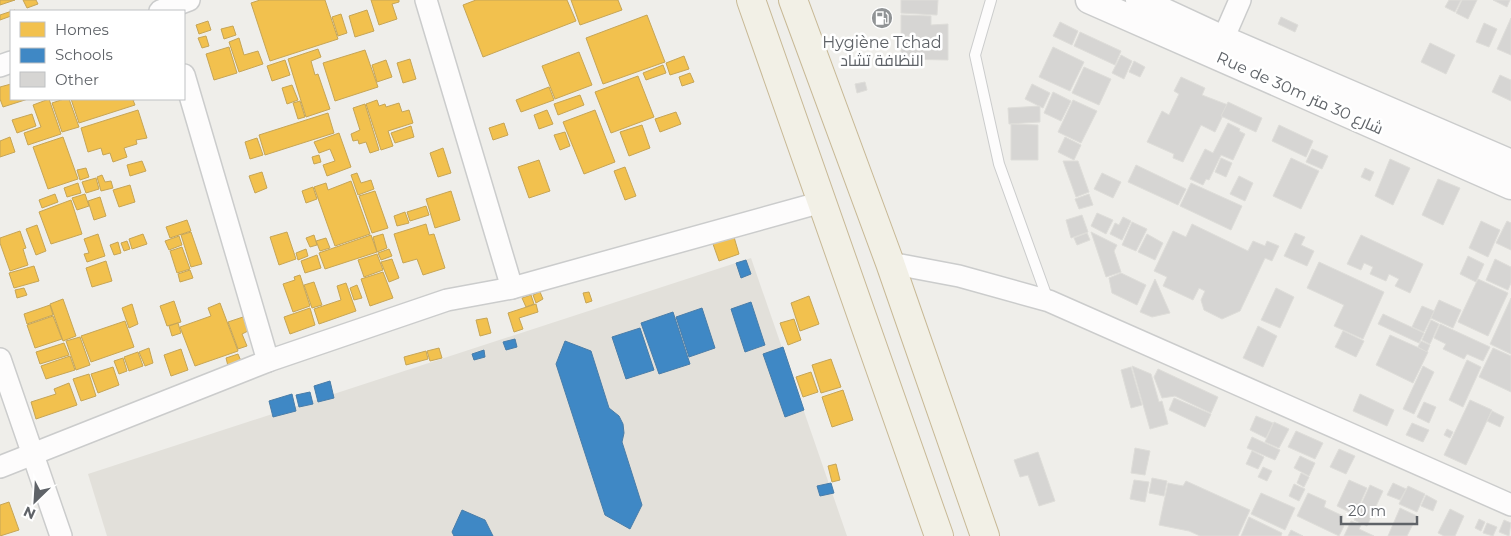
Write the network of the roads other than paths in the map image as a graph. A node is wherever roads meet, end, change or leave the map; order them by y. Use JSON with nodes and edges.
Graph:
{"nodes":[{"id":1,"x":189,"y":0,"type":"edge"},
{"id":2,"x":426,"y":0,"type":"edge"},
{"id":3,"x":751,"y":0,"type":"edge"},
{"id":4,"x":794,"y":0,"type":"edge"},
{"id":5,"x":991,"y":0,"type":"edge"},
{"id":6,"x":1089,"y":0,"type":"edge"},
{"id":7,"x":1139,"y":0,"type":"edge"},
{"id":8,"x":1240,"y":0,"type":"edge"},
{"id":9,"x":163,"y":8,"type":"edge"},
{"id":10,"x":1219,"y":47,"type":"junction"},
{"id":11,"x":185,"y":78,"type":"edge"},
{"id":12,"x":1511,"y":164,"type":"edge"},
{"id":13,"x":1511,"y":186,"type":"edge"},
{"id":14,"x":822,"y":202,"type":"junction"},
{"id":15,"x":890,"y":263,"type":"junction"},
{"id":16,"x":512,"y":288,"type":"junction"},
{"id":17,"x":1049,"y":301,"type":"junction"},
{"id":18,"x":0,"y":358,"type":"edge"},
{"id":19,"x":268,"y":361,"type":"junction"},
{"id":20,"x":34,"y":455,"type":"junction"},
{"id":21,"x":0,"y":467,"type":"edge"},
{"id":22,"x":1511,"y":505,"type":"edge"},
{"id":23,"x":61,"y":536,"type":"edge"},
{"id":24,"x":940,"y":536,"type":"edge"},
{"id":25,"x":984,"y":536,"type":"edge"}],
"edges":[{"from":1,"to":9,"type":"street"},
{"from":2,"to":16,"type":"street"},
{"from":3,"to":14,"type":"highway"},
{"from":4,"to":15,"type":"highway"},
{"from":5,"to":17,"type":"lane"},
{"from":6,"to":10,"type":"street","name":"Rue de 30m شارع 30 متر"},
{"from":7,"to":10,"type":"street"},
{"from":8,"to":10,"type":"street"},
{"from":10,"to":12,"type":"street"},
{"from":10,"to":13,"type":"street","name":"Rue de 30m شارع 30 متر"},
{"from":11,"to":19,"type":"street"},
{"from":14,"to":16,"type":"street"},
{"from":14,"to":24,"type":"highway"},
{"from":15,"to":17,"type":"street"},
{"from":15,"to":25,"type":"highway"},
{"from":16,"to":19,"type":"street"},
{"from":17,"to":22,"type":"street"},
{"from":18,"to":20,"type":"street"},
{"from":19,"to":20,"type":"street"},
{"from":20,"to":21,"type":"street"},
{"from":20,"to":23,"type":"street"}]}
